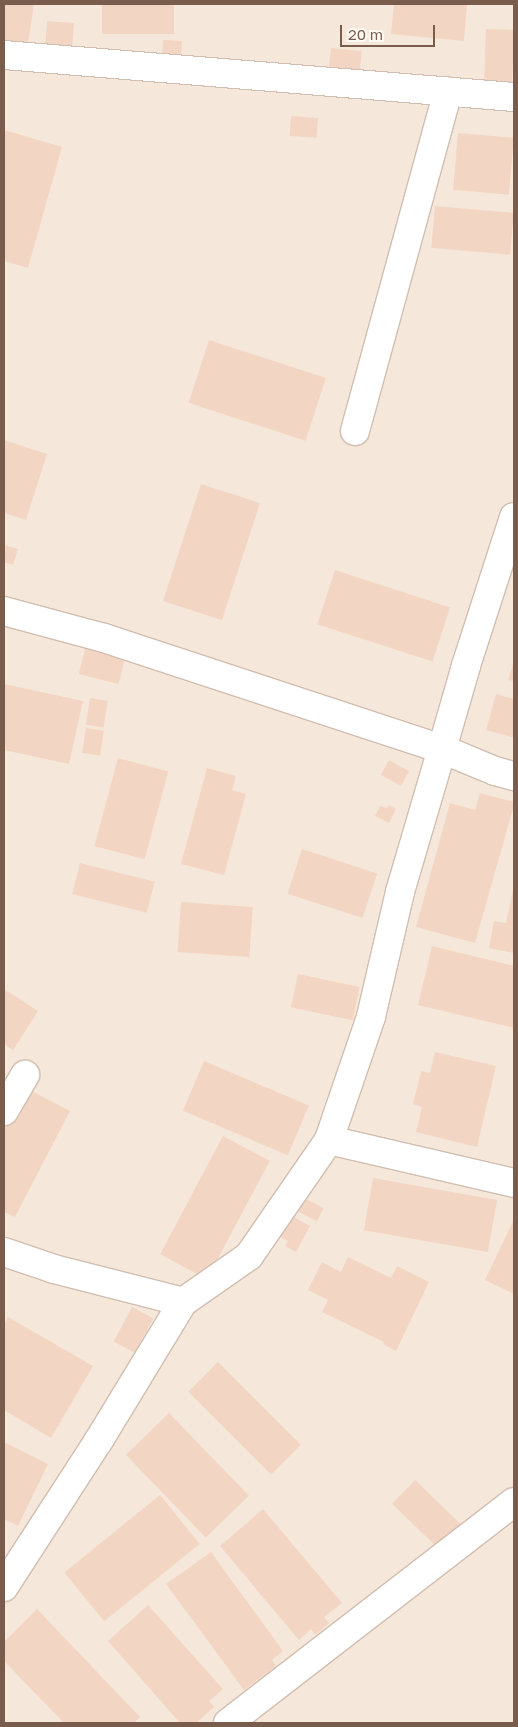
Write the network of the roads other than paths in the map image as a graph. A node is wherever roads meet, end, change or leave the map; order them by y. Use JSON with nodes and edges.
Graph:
{"nodes":[{"id":1,"x":4,"y":56,"type":"edge"},
{"id":2,"x":448,"y":92,"type":"junction"},
{"id":3,"x":514,"y":97,"type":"edge"},
{"id":4,"x":355,"y":431,"type":"dead end"},
{"id":5,"x":514,"y":516,"type":"edge"},
{"id":6,"x":4,"y":611,"type":"edge"},
{"id":7,"x":442,"y":749,"type":"junction"},
{"id":8,"x":514,"y":776,"type":"edge"},
{"id":9,"x":25,"y":1075,"type":"dead end"},
{"id":10,"x":4,"y":1112,"type":"edge"},
{"id":11,"x":329,"y":1140,"type":"junction"},
{"id":12,"x":514,"y":1183,"type":"edge"},
{"id":13,"x":4,"y":1252,"type":"edge"},
{"id":14,"x":183,"y":1302,"type":"junction"},
{"id":15,"x":514,"y":1502,"type":"edge"},
{"id":16,"x":4,"y":1587,"type":"edge"},
{"id":17,"x":228,"y":1723,"type":"edge"}],
"edges":[{"from":1,"to":2,"type":"street"},
{"from":2,"to":3,"type":"street"},
{"from":2,"to":4,"type":"street"},
{"from":5,"to":7,"type":"street"},
{"from":6,"to":7,"type":"street"},
{"from":7,"to":8,"type":"street"},
{"from":7,"to":11,"type":"street"},
{"from":9,"to":10,"type":"street"},
{"from":11,"to":12,"type":"street"},
{"from":11,"to":14,"type":"street"},
{"from":13,"to":14,"type":"street"},
{"from":14,"to":16,"type":"street"},
{"from":15,"to":17,"type":"street"}]}
